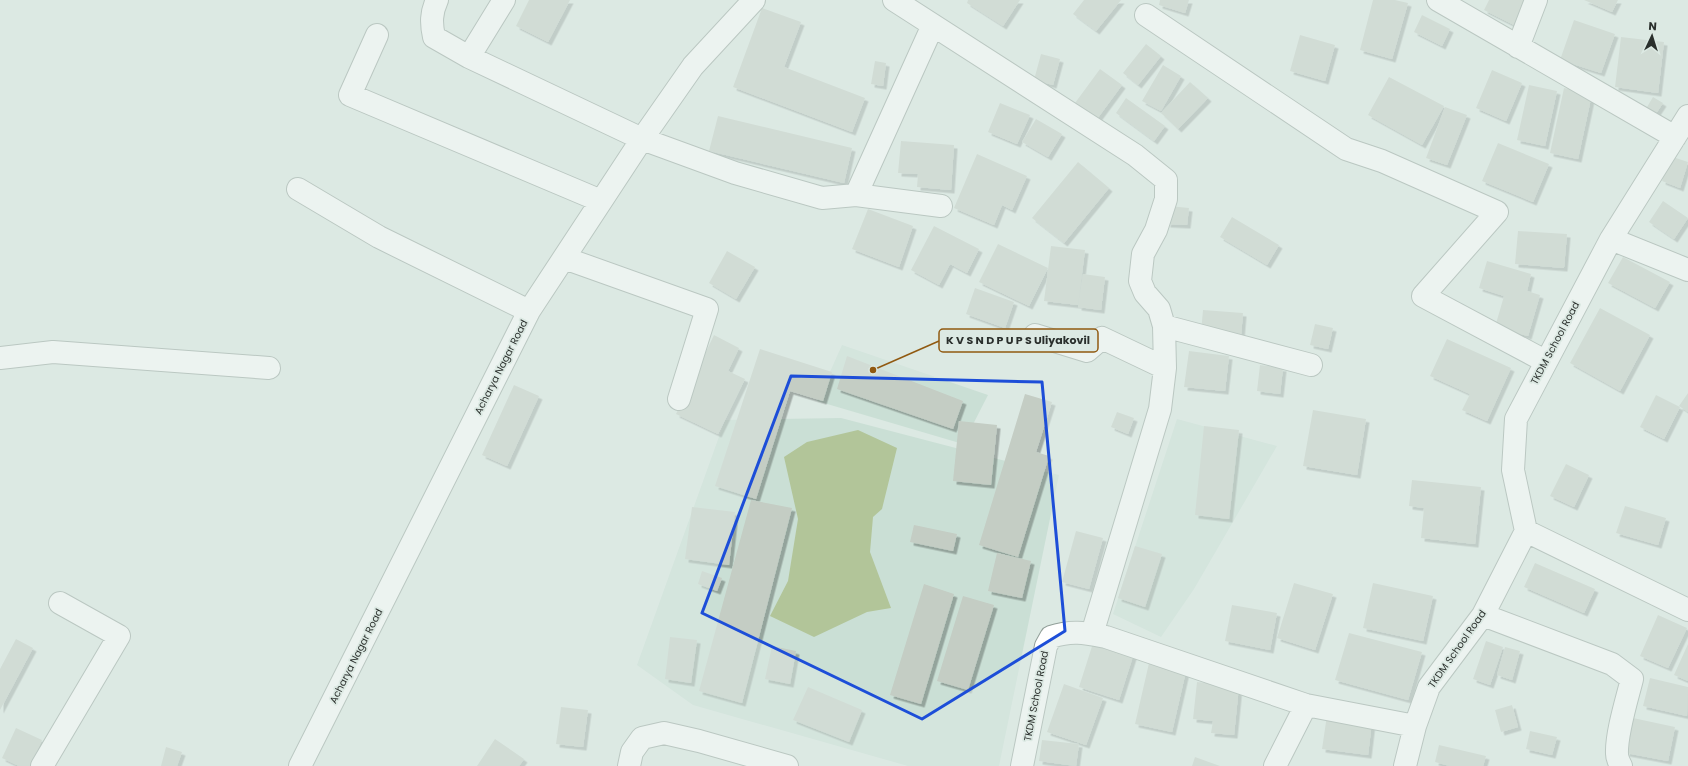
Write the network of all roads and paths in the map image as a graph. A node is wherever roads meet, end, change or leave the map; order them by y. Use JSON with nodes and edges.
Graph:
{"nodes":[{"id":1,"x":437,"y":0,"type":"edge"},
{"id":2,"x":504,"y":0,"type":"edge"},
{"id":3,"x":754,"y":0,"type":"edge"},
{"id":4,"x":894,"y":0,"type":"edge"},
{"id":5,"x":1438,"y":0,"type":"edge"},
{"id":6,"x":1536,"y":0,"type":"edge"},
{"id":7,"x":1146,"y":15,"type":"dead end"},
{"id":8,"x":933,"y":25,"type":"junction"},
{"id":9,"x":377,"y":35,"type":"dead end"},
{"id":10,"x":1518,"y":47,"type":"junction"},
{"id":11,"x":469,"y":57,"type":"junction"},
{"id":12,"x":1688,"y":116,"type":"edge"},
{"id":13,"x":1675,"y":137,"type":"junction"},
{"id":14,"x":642,"y":139,"type":"junction"},
{"id":15,"x":298,"y":189,"type":"dead end"},
{"id":16,"x":856,"y":195,"type":"junction"},
{"id":17,"x":601,"y":202,"type":"junction"},
{"id":18,"x":941,"y":206,"type":"dead end"},
{"id":19,"x":1611,"y":239,"type":"junction"},
{"id":20,"x":564,"y":258,"type":"junction"},
{"id":21,"x":1688,"y":270,"type":"edge"},
{"id":22,"x":530,"y":311,"type":"junction"},
{"id":23,"x":1164,"y":326,"type":"junction"},
{"id":24,"x":1035,"y":335,"type":"dead end"},
{"id":25,"x":2,"y":360,"type":"edge"},
{"id":26,"x":1545,"y":361,"type":"junction"},
{"id":27,"x":1311,"y":365,"type":"dead end"},
{"id":28,"x":269,"y":368,"type":"dead end"},
{"id":29,"x":1165,"y":368,"type":"junction"},
{"id":30,"x":679,"y":399,"type":"dead end"},
{"id":31,"x":1526,"y":531,"type":"junction"},
{"id":32,"x":60,"y":603,"type":"dead end"},
{"id":33,"x":1688,"y":610,"type":"edge"},
{"id":34,"x":1483,"y":615,"type":"junction"},
{"id":35,"x":1092,"y":634,"type":"junction"},
{"id":36,"x":1306,"y":705,"type":"junction"},
{"id":37,"x":1416,"y":726,"type":"junction"},
{"id":38,"x":42,"y":766,"type":"edge"},
{"id":39,"x":300,"y":766,"type":"edge"},
{"id":40,"x":629,"y":766,"type":"edge"},
{"id":41,"x":787,"y":766,"type":"edge"},
{"id":42,"x":1022,"y":766,"type":"edge"},
{"id":43,"x":1275,"y":766,"type":"edge"},
{"id":44,"x":1405,"y":766,"type":"edge"},
{"id":45,"x":1621,"y":766,"type":"edge"}],
"edges":[{"from":1,"to":11,"type":"street"},
{"from":2,"to":11,"type":"street"},
{"from":3,"to":14,"type":"street","name":"Acharya Nagar Road"},
{"from":4,"to":8,"type":"street"},
{"from":5,"to":10,"type":"street"},
{"from":6,"to":10,"type":"street"},
{"from":7,"to":26,"type":"street"},
{"from":8,"to":16,"type":"street"},
{"from":8,"to":23,"type":"street"},
{"from":9,"to":17,"type":"street"},
{"from":10,"to":13,"type":"street"},
{"from":11,"to":14,"type":"street"},
{"from":12,"to":13,"type":"street","name":"TKDM School Road"},
{"from":13,"to":19,"type":"street","name":"TKDM School Road"},
{"from":14,"to":16,"type":"street"},
{"from":14,"to":17,"type":"street","name":"Acharya Nagar Road"},
{"from":15,"to":22,"type":"street"},
{"from":16,"to":18,"type":"street"},
{"from":17,"to":20,"type":"street","name":"Acharya Nagar Road"},
{"from":19,"to":21,"type":"street"},
{"from":19,"to":26,"type":"street","name":"TKDM School Road"},
{"from":20,"to":22,"type":"street","name":"Acharya Nagar Road"},
{"from":20,"to":30,"type":"street"},
{"from":22,"to":39,"type":"street","name":"Acharya Nagar Road"},
{"from":23,"to":27,"type":"street"},
{"from":23,"to":29,"type":"street"},
{"from":24,"to":29,"type":"street"},
{"from":25,"to":28,"type":"street"},
{"from":26,"to":31,"type":"street","name":"TKDM School Road"},
{"from":29,"to":35,"type":"street"},
{"from":31,"to":33,"type":"street"},
{"from":31,"to":34,"type":"street","name":"TKDM School Road"},
{"from":32,"to":38,"type":"street"},
{"from":34,"to":37,"type":"street","name":"TKDM School Road"},
{"from":34,"to":45,"type":"street"},
{"from":35,"to":36,"type":"street","name":"TKDM School Road"},
{"from":35,"to":42,"type":"street","name":"TKDM School Road"},
{"from":36,"to":37,"type":"street","name":"TKDM School Road"},
{"from":36,"to":43,"type":"street"},
{"from":37,"to":44,"type":"street"},
{"from":40,"to":41,"type":"street"}]}
